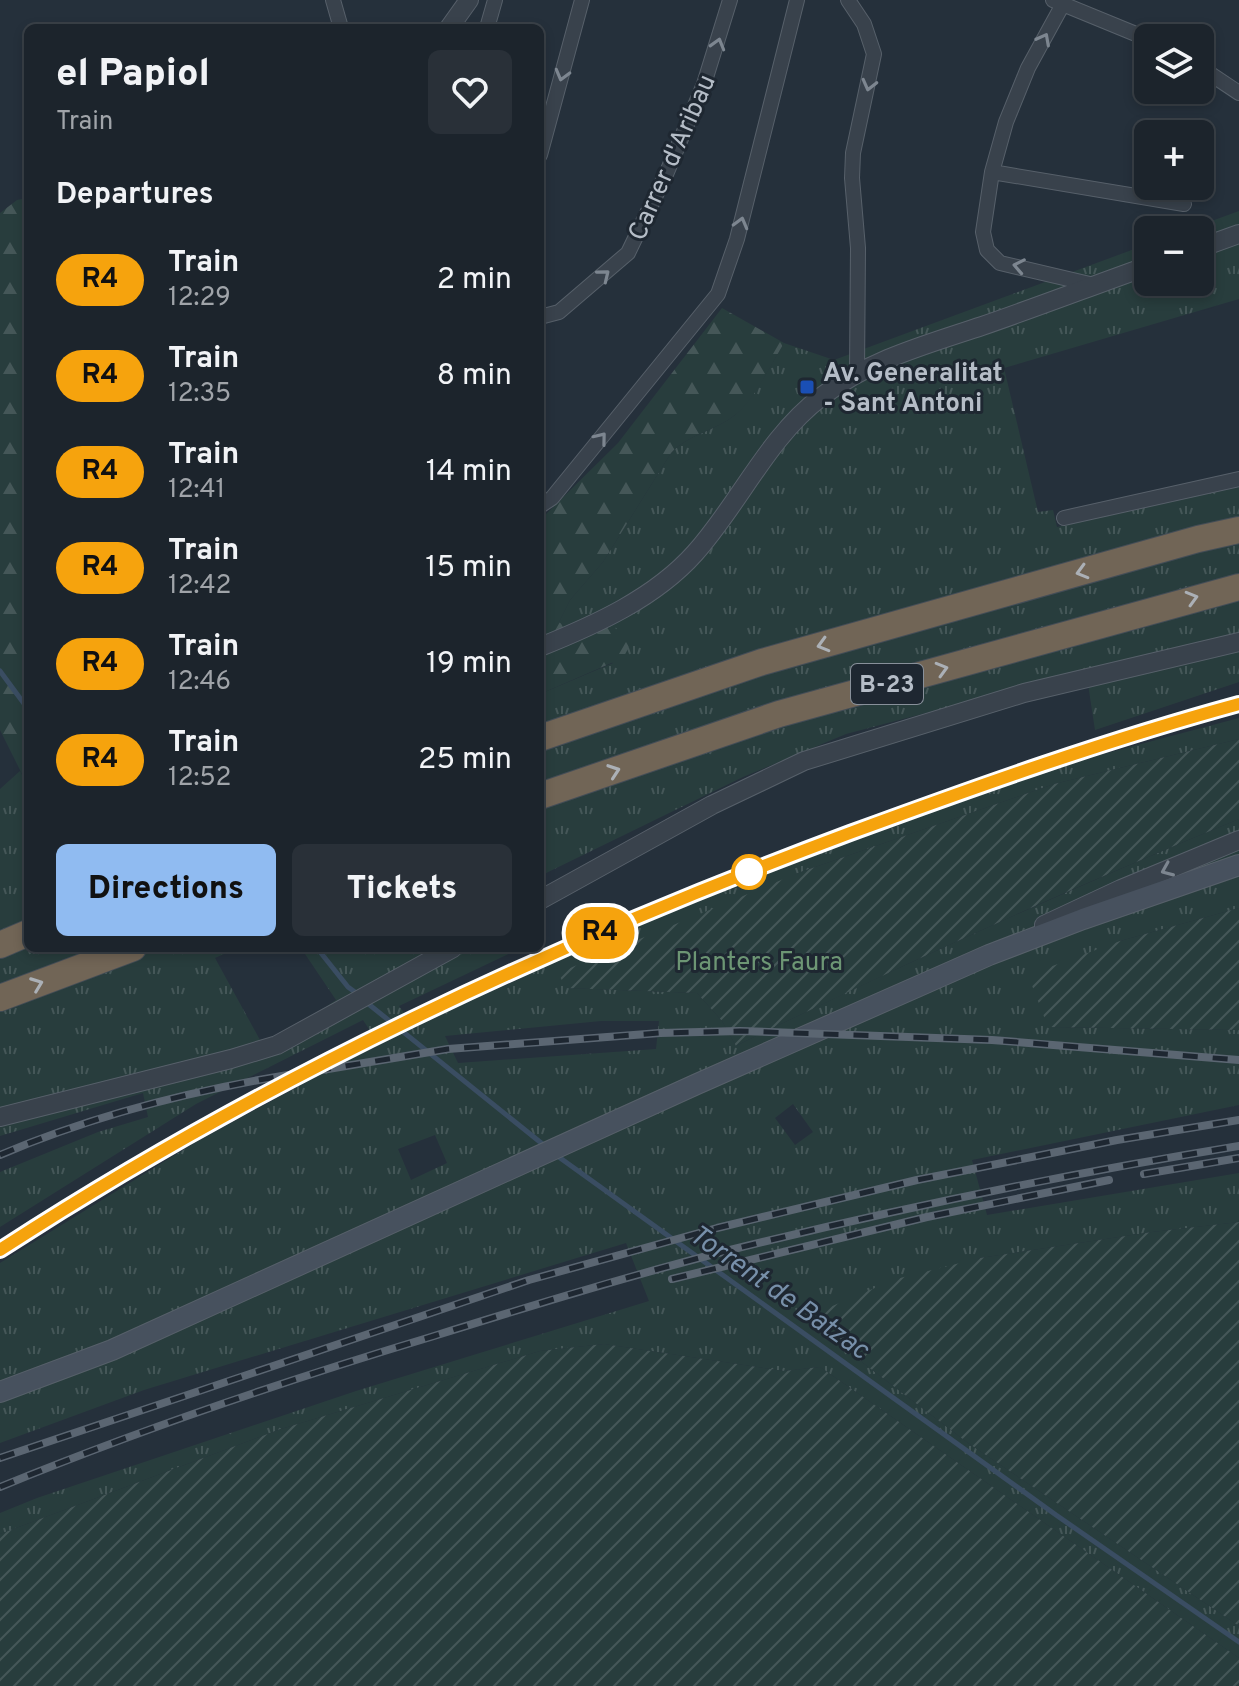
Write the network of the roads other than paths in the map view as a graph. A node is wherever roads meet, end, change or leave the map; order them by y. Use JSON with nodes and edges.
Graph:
{"nodes":[{"id":1,"x":333,"y":0,"type":"edge"},
{"id":2,"x":469,"y":0,"type":"edge"},
{"id":3,"x":495,"y":0,"type":"edge"},
{"id":4,"x":582,"y":0,"type":"edge"},
{"id":5,"x":730,"y":0,"type":"edge"},
{"id":6,"x":797,"y":0,"type":"edge"},
{"id":7,"x":1058,"y":2,"type":"edge"},
{"id":8,"x":857,"y":4,"type":"edge"},
{"id":9,"x":340,"y":24,"type":"edge"},
{"id":10,"x":452,"y":24,"type":"edge"},
{"id":11,"x":488,"y":24,"type":"edge"},
{"id":12,"x":1134,"y":33,"type":"edge"},
{"id":13,"x":1214,"y":76,"type":"edge"},
{"id":14,"x":1239,"y":93,"type":"edge"},
{"id":15,"x":544,"y":140,"type":"edge"},
{"id":16,"x":992,"y":172,"type":"junction"},
{"id":17,"x":1184,"y":204,"type":"dead end"},
{"id":18,"x":1239,"y":234,"type":"edge"},
{"id":19,"x":1214,"y":243,"type":"edge"},
{"id":20,"x":1134,"y":271,"type":"edge"},
{"id":21,"x":1094,"y":285,"type":"junction"},
{"id":22,"x":544,"y":316,"type":"edge"},
{"id":23,"x":857,"y":372,"type":"junction"},
{"id":24,"x":1239,"y":479,"type":"edge"},
{"id":25,"x":544,"y":500,"type":"edge"},
{"id":26,"x":1064,"y":518,"type":"dead end"},
{"id":27,"x":1239,"y":530,"type":"edge"},
{"id":28,"x":1239,"y":587,"type":"edge"},
{"id":29,"x":1239,"y":642,"type":"edge"},
{"id":30,"x":544,"y":645,"type":"edge"},
{"id":31,"x":544,"y":737,"type":"edge"},
{"id":32,"x":544,"y":795,"type":"edge"},
{"id":33,"x":1239,"y":840,"type":"edge"},
{"id":34,"x":1239,"y":865,"type":"edge"},
{"id":35,"x":544,"y":898,"type":"edge"},
{"id":36,"x":24,"y":920,"type":"edge"},
{"id":37,"x":0,"y":928,"type":"edge"},
{"id":38,"x":24,"y":935,"type":"edge"},
{"id":39,"x":0,"y":945,"type":"edge"},
{"id":40,"x":123,"y":952,"type":"edge"},
{"id":41,"x":446,"y":952,"type":"edge"},
{"id":42,"x":989,"y":955,"type":"junction"},
{"id":43,"x":0,"y":998,"type":"edge"},
{"id":44,"x":0,"y":1117,"type":"edge"},
{"id":45,"x":0,"y":1392,"type":"edge"}],
"edges":[{"from":1,"to":9,"type":"street"},
{"from":2,"to":10,"type":"street"},
{"from":3,"to":11,"type":"street"},
{"from":4,"to":15,"type":"street","one_way":true},
{"from":22,"to":5,"type":"street","name":"Carrer d'Aribau","one_way":true},
{"from":25,"to":6,"type":"street","one_way":true},
{"from":7,"to":12,"type":"street"},
{"from":16,"to":7,"type":"street","one_way":true},
{"from":8,"to":23,"type":"street","one_way":true},
{"from":13,"to":14,"type":"street"},
{"from":16,"to":17,"type":"street"},
{"from":21,"to":16,"type":"street","one_way":true},
{"from":18,"to":19,"type":"street"},
{"from":20,"to":21,"type":"street"},
{"from":21,"to":23,"type":"street"},
{"from":23,"to":30,"type":"street"},
{"from":24,"to":26,"type":"street"},
{"from":27,"to":31,"type":"highway","number":"B-23","one_way":true},
{"from":32,"to":28,"type":"highway","number":"B-23","one_way":true},
{"from":29,"to":35,"type":"street"},
{"from":33,"to":42,"type":"street","one_way":true},
{"from":34,"to":42,"type":"main road"},
{"from":36,"to":37,"type":"highway"},
{"from":38,"to":39,"type":"highway"},
{"from":43,"to":40,"type":"highway","one_way":true},
{"from":41,"to":44,"type":"street"},
{"from":42,"to":45,"type":"main road"}]}
